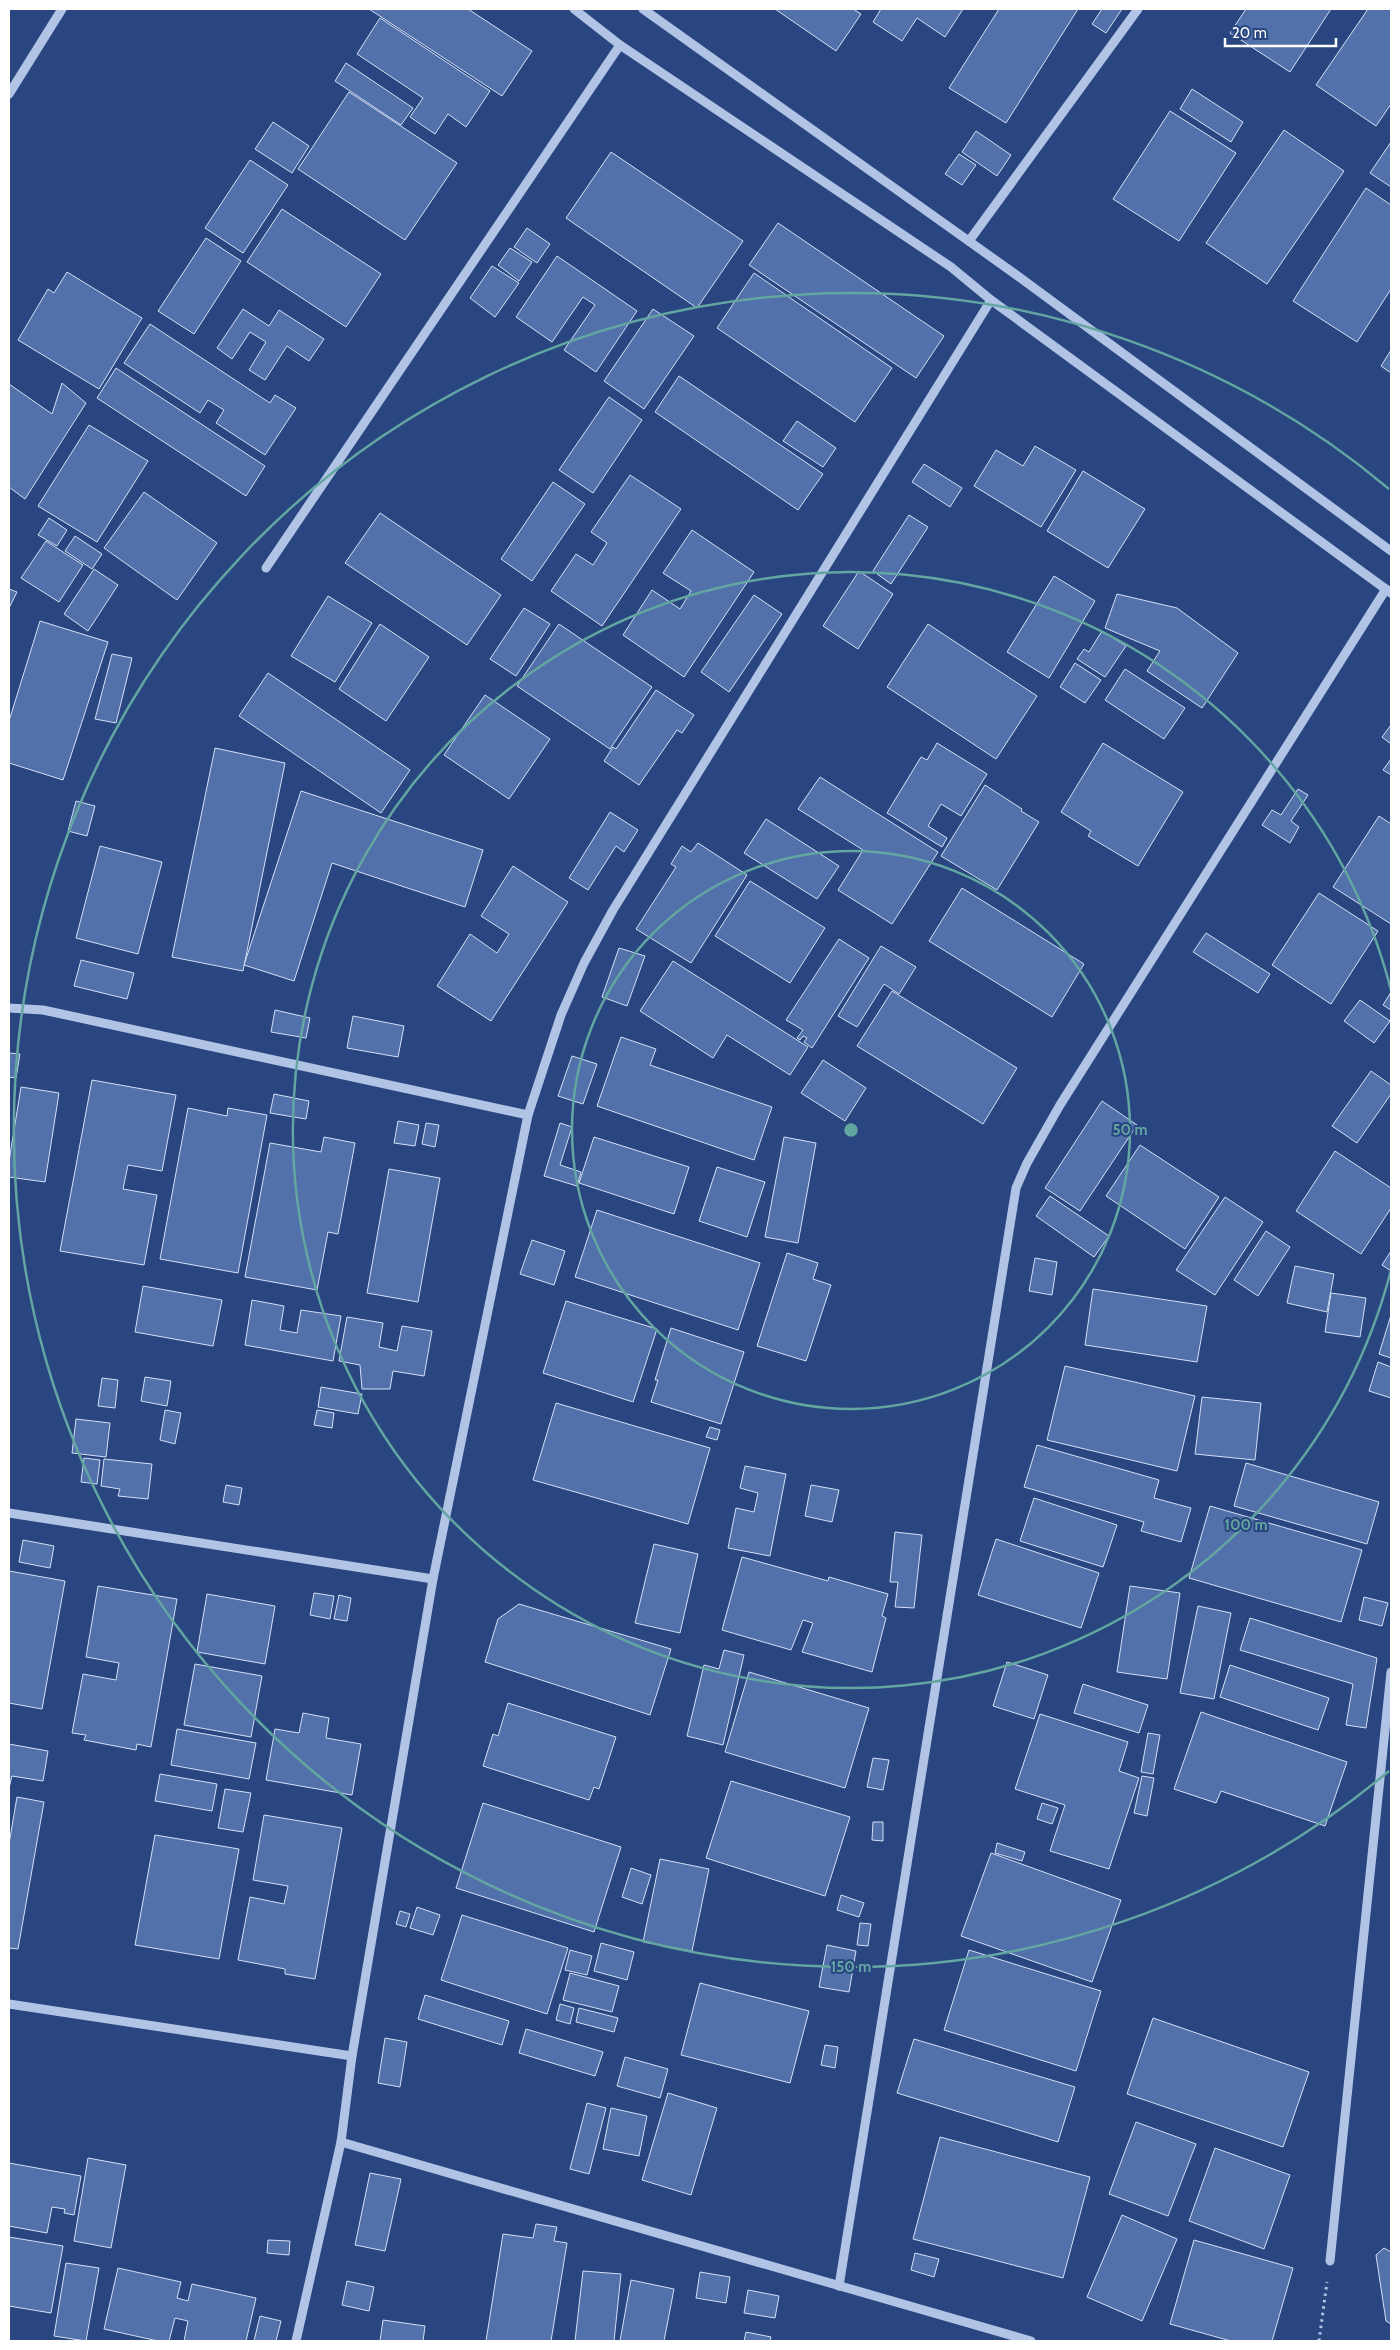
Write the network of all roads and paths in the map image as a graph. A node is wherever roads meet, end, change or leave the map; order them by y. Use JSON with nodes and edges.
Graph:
{"nodes":[{"id":1,"x":62,"y":9,"type":"edge"},
{"id":2,"x":574,"y":9,"type":"edge"},
{"id":3,"x":643,"y":9,"type":"edge"},
{"id":4,"x":1138,"y":9,"type":"edge"},
{"id":5,"x":620,"y":45,"type":"junction"},
{"id":6,"x":9,"y":94,"type":"edge"},
{"id":7,"x":969,"y":241,"type":"junction"},
{"id":8,"x":992,"y":300,"type":"junction"},
{"id":9,"x":1391,"y":551,"type":"edge"},
{"id":10,"x":266,"y":568,"type":"dead end"},
{"id":11,"x":1388,"y":591,"type":"edge"},
{"id":12,"x":9,"y":1008,"type":"edge"},
{"id":13,"x":528,"y":1115,"type":"junction"},
{"id":14,"x":9,"y":1513,"type":"edge"},
{"id":15,"x":433,"y":1579,"type":"junction"},
{"id":16,"x":1391,"y":1672,"type":"edge"},
{"id":17,"x":9,"y":2004,"type":"edge"},
{"id":18,"x":352,"y":2056,"type":"junction"},
{"id":19,"x":341,"y":2142,"type":"junction"},
{"id":20,"x":1330,"y":2261,"type":"joint"},
{"id":21,"x":839,"y":2286,"type":"junction"},
{"id":22,"x":296,"y":2341,"type":"edge"},
{"id":23,"x":1030,"y":2341,"type":"edge"},
{"id":24,"x":1319,"y":2341,"type":"edge"}],
"edges":[{"from":1,"to":6,"type":"street"},
{"from":2,"to":5,"type":"street"},
{"from":3,"to":7,"type":"street"},
{"from":4,"to":7,"type":"street"},
{"from":5,"to":8,"type":"street"},
{"from":5,"to":10,"type":"street"},
{"from":7,"to":9,"type":"street"},
{"from":8,"to":11,"type":"street"},
{"from":8,"to":13,"type":"street"},
{"from":11,"to":21,"type":"street"},
{"from":12,"to":13,"type":"street"},
{"from":13,"to":15,"type":"street"},
{"from":14,"to":15,"type":"street"},
{"from":15,"to":18,"type":"street"},
{"from":16,"to":20,"type":"street"},
{"from":17,"to":18,"type":"street"},
{"from":18,"to":19,"type":"street"},
{"from":19,"to":21,"type":"street"},
{"from":19,"to":22,"type":"street"},
{"from":20,"to":24,"type":"path"},
{"from":21,"to":23,"type":"street"}]}
